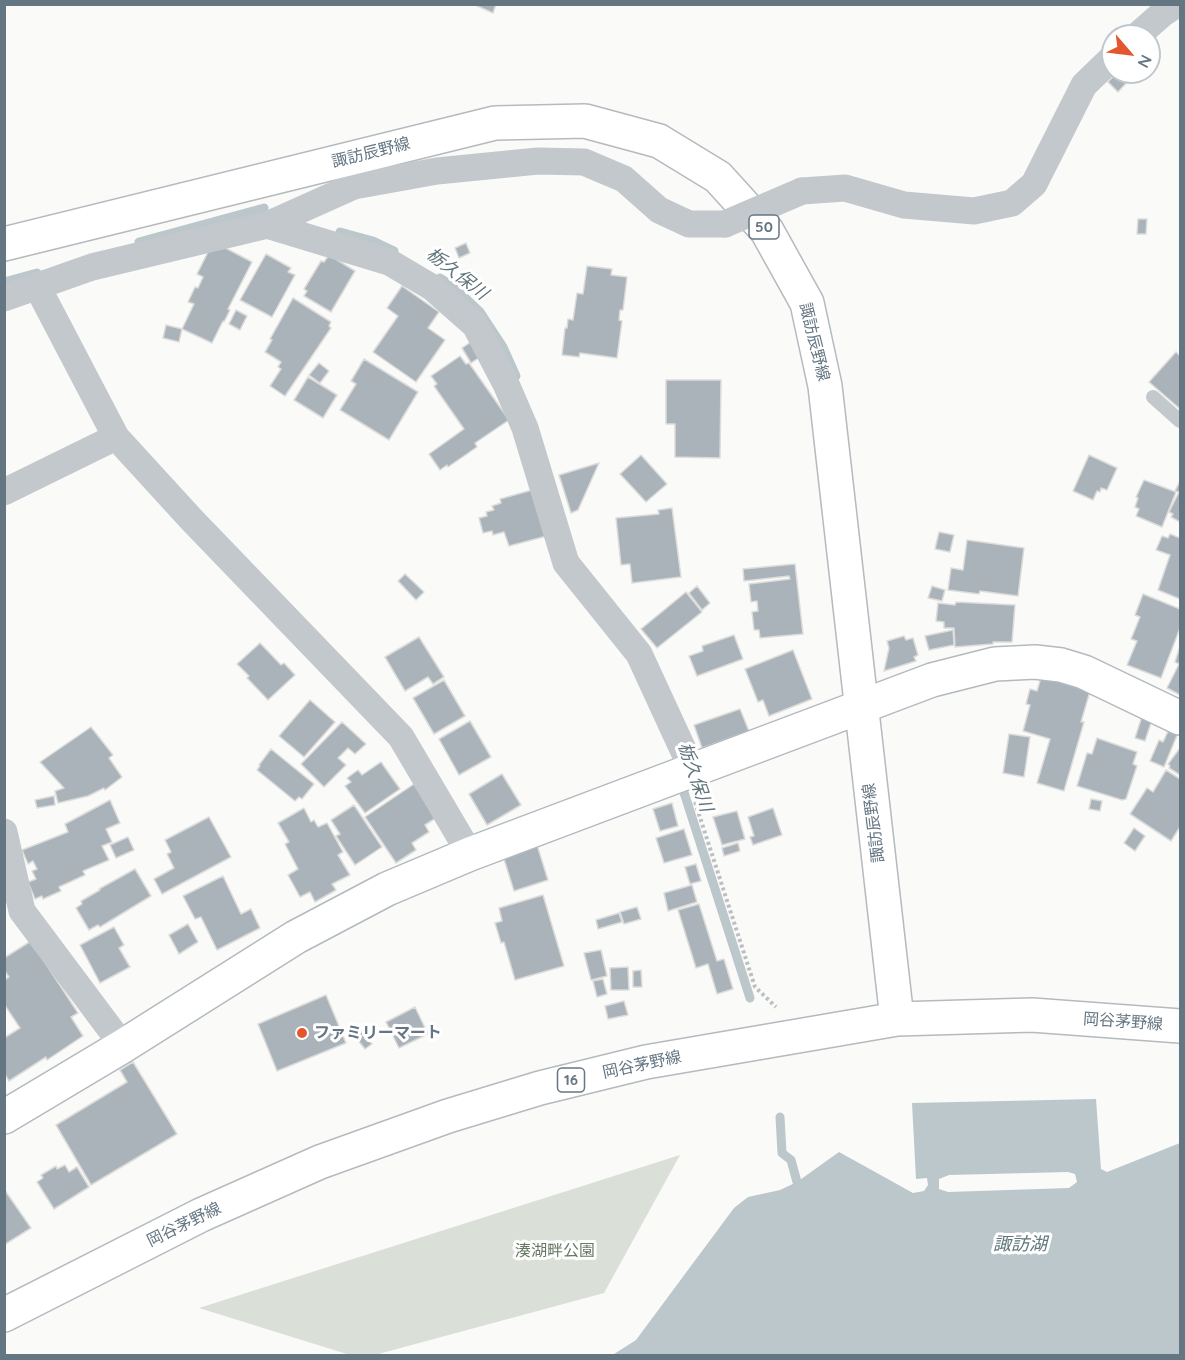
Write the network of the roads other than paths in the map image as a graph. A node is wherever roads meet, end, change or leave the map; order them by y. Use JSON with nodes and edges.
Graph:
{"nodes":[{"id":1,"x":1177,"y":4,"type":"edge"},
{"id":2,"x":1151,"y":24,"type":"edge"},
{"id":3,"x":1101,"y":69,"type":"edge"},
{"id":4,"x":267,"y":225,"type":"junction"},
{"id":5,"x":4,"y":244,"type":"edge"},
{"id":6,"x":38,"y":286,"type":"junction"},
{"id":7,"x":4,"y":298,"type":"edge"},
{"id":8,"x":1153,"y":397,"type":"dead end"},
{"id":9,"x":1180,"y":421,"type":"edge"},
{"id":10,"x":116,"y":438,"type":"junction"},
{"id":11,"x":4,"y":492,"type":"edge"},
{"id":12,"x":861,"y":707,"type":"junction"},
{"id":13,"x":1180,"y":718,"type":"edge"},
{"id":14,"x":683,"y":773,"type":"junction"},
{"id":15,"x":4,"y":832,"type":"edge"},
{"id":16,"x":470,"y":854,"type":"junction"},
{"id":17,"x":897,"y":1019,"type":"junction"},
{"id":18,"x":1180,"y":1026,"type":"edge"},
{"id":19,"x":123,"y":1046,"type":"junction"},
{"id":20,"x":4,"y":1117,"type":"edge"},
{"id":21,"x":4,"y":1316,"type":"edge"}],
"edges":[{"from":1,"to":2,"type":"street"},
{"from":3,"to":4,"type":"street","bridge":true},
{"from":4,"to":6,"type":"street"},
{"from":4,"to":14,"type":"street"},
{"from":5,"to":12,"type":"main road","name":"諏訪辰野線","number":"50"},
{"from":6,"to":7,"type":"street"},
{"from":6,"to":10,"type":"street"},
{"from":8,"to":9,"type":"lane"},
{"from":10,"to":11,"type":"street"},
{"from":10,"to":16,"type":"street"},
{"from":12,"to":13,"type":"main road"},
{"from":12,"to":14,"type":"main road"},
{"from":12,"to":17,"type":"main road","name":"諏訪辰野線","number":"50"},
{"from":14,"to":16,"type":"main road"},
{"from":15,"to":19,"type":"street"},
{"from":16,"to":19,"type":"main road"},
{"from":17,"to":18,"type":"main road","name":"岡谷茅野線","number":"16"},
{"from":17,"to":21,"type":"main road","name":"岡谷茅野線","number":"16"},
{"from":19,"to":20,"type":"main road"}]}
